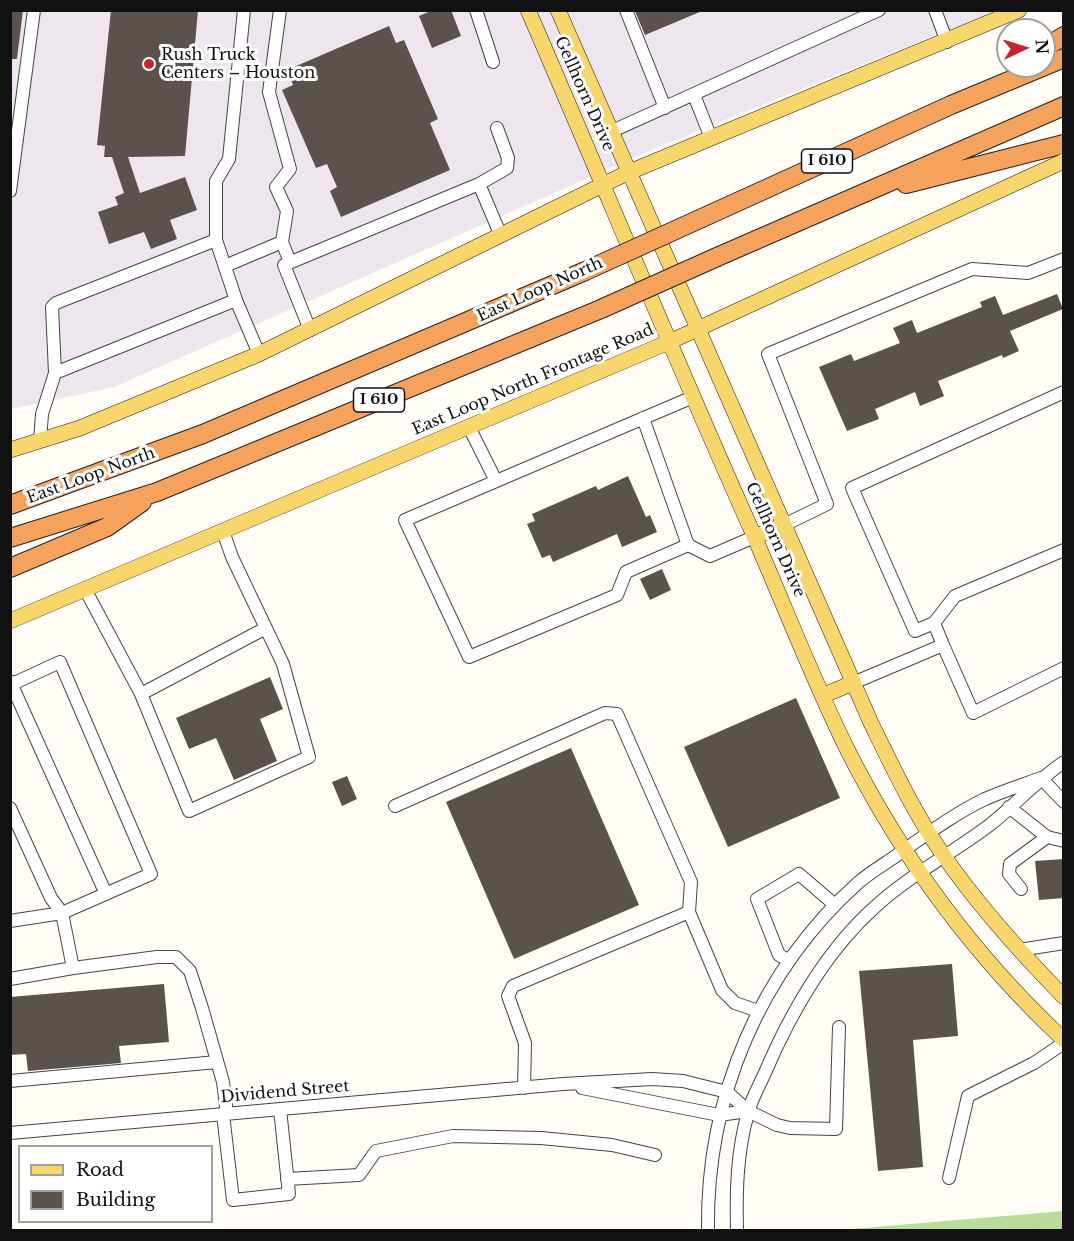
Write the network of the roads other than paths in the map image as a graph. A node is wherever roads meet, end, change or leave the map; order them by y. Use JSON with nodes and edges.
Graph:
{"nodes":[{"id":1,"x":34,"y":10,"type":"edge"},
{"id":2,"x":244,"y":10,"type":"edge"},
{"id":3,"x":280,"y":10,"type":"edge"},
{"id":4,"x":476,"y":10,"type":"edge"},
{"id":5,"x":528,"y":10,"type":"edge"},
{"id":6,"x":558,"y":10,"type":"edge"},
{"id":7,"x":626,"y":10,"type":"edge"},
{"id":8,"x":879,"y":10,"type":"edge"},
{"id":9,"x":935,"y":10,"type":"edge"},
{"id":10,"x":1020,"y":10,"type":"edge"},
{"id":11,"x":947,"y":42,"type":"junction"},
{"id":12,"x":1064,"y":58,"type":"edge"},
{"id":13,"x":494,"y":62,"type":"dead end"},
{"id":14,"x":996,"y":78,"type":"edge"},
{"id":15,"x":694,"y":95,"type":"junction"},
{"id":16,"x":951,"y":105,"type":"junction"},
{"id":17,"x":1064,"y":106,"type":"edge"},
{"id":18,"x":665,"y":108,"type":"junction"},
{"id":19,"x":497,"y":128,"type":"dead end"},
{"id":20,"x":610,"y":132,"type":"junction"},
{"id":21,"x":711,"y":138,"type":"junction"},
{"id":22,"x":1064,"y":144,"type":"edge"},
{"id":23,"x":1064,"y":161,"type":"edge"},
{"id":24,"x":627,"y":172,"type":"junction"},
{"id":25,"x":479,"y":184,"type":"junction"},
{"id":26,"x":604,"y":186,"type":"junction"},
{"id":27,"x":10,"y":191,"type":"edge"},
{"id":28,"x":852,"y":198,"type":"junction"},
{"id":29,"x":501,"y":236,"type":"junction"},
{"id":30,"x":216,"y":240,"type":"junction"},
{"id":31,"x":282,"y":242,"type":"junction"},
{"id":32,"x":1064,"y":259,"type":"edge"},
{"id":33,"x":290,"y":262,"type":"junction"},
{"id":34,"x":225,"y":266,"type":"junction"},
{"id":35,"x":236,"y":300,"type":"junction"},
{"id":36,"x":697,"y":329,"type":"junction"},
{"id":37,"x":310,"y":330,"type":"junction"},
{"id":38,"x":669,"y":342,"type":"junction"},
{"id":39,"x":259,"y":354,"type":"junction"},
{"id":40,"x":55,"y":374,"type":"junction"},
{"id":41,"x":1064,"y":392,"type":"edge"},
{"id":42,"x":693,"y":397,"type":"junction"},
{"id":43,"x":643,"y":418,"type":"junction"},
{"id":44,"x":469,"y":427,"type":"junction"},
{"id":45,"x":40,"y":441,"type":"junction"},
{"id":46,"x":10,"y":450,"type":"edge"},
{"id":47,"x":496,"y":481,"type":"junction"},
{"id":48,"x":79,"y":482,"type":"junction"},
{"id":49,"x":157,"y":492,"type":"junction"},
{"id":50,"x":10,"y":495,"type":"edge"},
{"id":51,"x":10,"y":505,"type":"edge"},
{"id":52,"x":784,"y":525,"type":"junction"},
{"id":53,"x":223,"y":531,"type":"junction"},
{"id":54,"x":754,"y":537,"type":"junction"},
{"id":55,"x":10,"y":538,"type":"edge"},
{"id":56,"x":688,"y":545,"type":"junction"},
{"id":57,"x":1064,"y":550,"type":"edge"},
{"id":58,"x":10,"y":568,"type":"edge"},
{"id":59,"x":85,"y":590,"type":"junction"},
{"id":60,"x":10,"y":621,"type":"edge"},
{"id":61,"x":934,"y":623,"type":"junction"},
{"id":62,"x":266,"y":628,"type":"junction"},
{"id":63,"x":943,"y":645,"type":"junction"},
{"id":64,"x":1064,"y":668,"type":"edge"},
{"id":65,"x":853,"y":683,"type":"junction"},
{"id":66,"x":11,"y":684,"type":"edge"},
{"id":67,"x":141,"y":694,"type":"junction"},
{"id":68,"x":824,"y":695,"type":"junction"},
{"id":69,"x":1064,"y":762,"type":"edge"},
{"id":70,"x":1041,"y":778,"type":"junction"},
{"id":71,"x":1064,"y":802,"type":"edge"},
{"id":72,"x":394,"y":806,"type":"dead end"},
{"id":73,"x":1009,"y":807,"type":"junction"},
{"id":74,"x":10,"y":808,"type":"edge"},
{"id":75,"x":928,"y":832,"type":"junction"},
{"id":76,"x":1047,"y":837,"type":"junction"},
{"id":77,"x":1064,"y":841,"type":"edge"},
{"id":78,"x":904,"y":850,"type":"junction"},
{"id":79,"x":944,"y":856,"type":"junction"},
{"id":80,"x":918,"y":872,"type":"junction"},
{"id":81,"x":1021,"y":889,"type":"dead end"},
{"id":82,"x":106,"y":894,"type":"junction"},
{"id":83,"x":835,"y":905,"type":"junction"},
{"id":84,"x":688,"y":912,"type":"junction"},
{"id":85,"x":62,"y":913,"type":"junction"},
{"id":86,"x":10,"y":921,"type":"edge"},
{"id":87,"x":1064,"y":943,"type":"edge"},
{"id":88,"x":1019,"y":950,"type":"junction"},
{"id":89,"x":788,"y":960,"type":"junction"},
{"id":90,"x":73,"y":968,"type":"junction"},
{"id":91,"x":10,"y":979,"type":"edge"},
{"id":92,"x":1064,"y":997,"type":"edge"},
{"id":93,"x":758,"y":1011,"type":"junction"},
{"id":94,"x":839,"y":1027,"type":"dead end"},
{"id":95,"x":1063,"y":1038,"type":"edge"},
{"id":96,"x":217,"y":1062,"type":"junction"},
{"id":97,"x":10,"y":1081,"type":"edge"},
{"id":98,"x":563,"y":1084,"type":"junction"},
{"id":99,"x":524,"y":1088,"type":"junction"},
{"id":100,"x":727,"y":1092,"type":"junction"},
{"id":101,"x":280,"y":1109,"type":"junction"},
{"id":102,"x":748,"y":1111,"type":"junction"},
{"id":103,"x":225,"y":1114,"type":"junction"},
{"id":104,"x":719,"y":1115,"type":"junction"},
{"id":105,"x":10,"y":1133,"type":"edge"},
{"id":106,"x":655,"y":1155,"type":"dead end"},
{"id":107,"x":949,"y":1178,"type":"dead end"},
{"id":108,"x":287,"y":1179,"type":"junction"},
{"id":109,"x":708,"y":1230,"type":"edge"},
{"id":110,"x":737,"y":1230,"type":"edge"}],
"edges":[{"from":1,"to":27,"type":"street"},
{"from":2,"to":30,"type":"street"},
{"from":3,"to":31,"type":"street"},
{"from":4,"to":13,"type":"street"},
{"from":5,"to":26,"type":"main road","name":"Gellhorn Drive"},
{"from":6,"to":20,"type":"main road","name":"Gellhorn Drive"},
{"from":7,"to":18,"type":"street"},
{"from":8,"to":15,"type":"street"},
{"from":9,"to":11,"type":"street"},
{"from":10,"to":11,"type":"main road"},
{"from":11,"to":21,"type":"main road"},
{"from":12,"to":16,"type":"highway","name":"East Loop North","number":"I 610"},
{"from":14,"to":16,"type":"highway"},
{"from":15,"to":18,"type":"street"},
{"from":15,"to":21,"type":"street"},
{"from":16,"to":48,"type":"highway","name":"East Loop North","number":"I 610","bridge":true},
{"from":17,"to":28,"type":"highway","name":"East Loop North","number":"I 610"},
{"from":18,"to":20,"type":"street"},
{"from":19,"to":25,"type":"street"},
{"from":20,"to":24,"type":"main road","name":"Gellhorn Drive"},
{"from":21,"to":24,"type":"main road"},
{"from":22,"to":28,"type":"highway"},
{"from":23,"to":36,"type":"main road","name":"East Loop North Frontage Road"},
{"from":24,"to":26,"type":"main road"},
{"from":24,"to":36,"type":"main road","name":"Gellhorn Drive"},
{"from":25,"to":29,"type":"street"},
{"from":25,"to":33,"type":"street"},
{"from":26,"to":29,"type":"main road"},
{"from":26,"to":38,"type":"main road","name":"Gellhorn Drive"},
{"from":28,"to":49,"type":"highway","name":"East Loop North","number":"I 610","bridge":true},
{"from":29,"to":37,"type":"main road"},
{"from":30,"to":34,"type":"street"},
{"from":30,"to":40,"type":"street"},
{"from":31,"to":33,"type":"street"},
{"from":31,"to":34,"type":"street"},
{"from":32,"to":52,"type":"street"},
{"from":33,"to":37,"type":"street"},
{"from":34,"to":35,"type":"street"},
{"from":35,"to":39,"type":"street"},
{"from":35,"to":40,"type":"street"},
{"from":36,"to":38,"type":"main road","name":"East Loop North Frontage Road"},
{"from":36,"to":52,"type":"main road","name":"Gellhorn Drive"},
{"from":37,"to":39,"type":"main road"},
{"from":38,"to":42,"type":"main road","name":"Gellhorn Drive"},
{"from":38,"to":44,"type":"main road","name":"East Loop North Frontage Road"},
{"from":39,"to":45,"type":"main road"},
{"from":40,"to":45,"type":"street"},
{"from":41,"to":61,"type":"street"},
{"from":42,"to":43,"type":"street"},
{"from":42,"to":54,"type":"main road","name":"Gellhorn Drive"},
{"from":43,"to":47,"type":"street"},
{"from":43,"to":56,"type":"street"},
{"from":44,"to":47,"type":"street"},
{"from":44,"to":53,"type":"main road","name":"East Loop North Frontage Road"},
{"from":45,"to":46,"type":"main road"},
{"from":47,"to":56,"type":"street"},
{"from":48,"to":50,"type":"highway"},
{"from":48,"to":51,"type":"highway","name":"East Loop North","number":"I 610"},
{"from":49,"to":55,"type":"highway","name":"East Loop North","number":"I 610"},
{"from":49,"to":58,"type":"highway"},
{"from":52,"to":54,"type":"main road"},
{"from":52,"to":65,"type":"main road","name":"Gellhorn Drive"},
{"from":53,"to":59,"type":"main road","name":"East Loop North Frontage Road"},
{"from":53,"to":62,"type":"street"},
{"from":54,"to":56,"type":"street"},
{"from":54,"to":68,"type":"main road","name":"Gellhorn Drive"},
{"from":57,"to":61,"type":"street"},
{"from":59,"to":60,"type":"main road","name":"East Loop North Frontage Road"},
{"from":59,"to":67,"type":"street"},
{"from":61,"to":63,"type":"street"},
{"from":62,"to":67,"type":"street"},
{"from":62,"to":67,"type":"street"},
{"from":63,"to":64,"type":"street"},
{"from":63,"to":65,"type":"street"},
{"from":65,"to":68,"type":"main road"},
{"from":65,"to":75,"type":"main road","name":"Gellhorn Drive"},
{"from":66,"to":82,"type":"street"},
{"from":66,"to":82,"type":"street"},
{"from":68,"to":78,"type":"main road","name":"Gellhorn Drive"},
{"from":69,"to":70,"type":"street"},
{"from":70,"to":71,"type":"street"},
{"from":70,"to":73,"type":"street"},
{"from":70,"to":75,"type":"street"},
{"from":72,"to":84,"type":"street"},
{"from":73,"to":76,"type":"street"},
{"from":73,"to":79,"type":"street"},
{"from":74,"to":85,"type":"street"},
{"from":75,"to":78,"type":"street"},
{"from":75,"to":79,"type":"main road","name":"Gellhorn Drive"},
{"from":76,"to":77,"type":"street"},
{"from":76,"to":81,"type":"street"},
{"from":78,"to":80,"type":"main road","name":"Gellhorn Drive"},
{"from":78,"to":83,"type":"street"},
{"from":79,"to":80,"type":"street"},
{"from":79,"to":88,"type":"main road","name":"Gellhorn Drive"},
{"from":80,"to":95,"type":"main road","name":"Gellhorn Drive"},
{"from":80,"to":102,"type":"street"},
{"from":82,"to":85,"type":"street"},
{"from":83,"to":89,"type":"street"},
{"from":83,"to":89,"type":"street"},
{"from":84,"to":93,"type":"street"},
{"from":84,"to":99,"type":"street"},
{"from":85,"to":86,"type":"street"},
{"from":85,"to":90,"type":"street"},
{"from":87,"to":88,"type":"street"},
{"from":88,"to":92,"type":"main road","name":"Gellhorn Drive"},
{"from":89,"to":93,"type":"street"},
{"from":90,"to":91,"type":"street"},
{"from":90,"to":96,"type":"street"},
{"from":93,"to":100,"type":"street"},
{"from":94,"to":102,"type":"street"},
{"from":95,"to":107,"type":"street"},
{"from":96,"to":97,"type":"street"},
{"from":96,"to":103,"type":"street"},
{"from":98,"to":99,"type":"street","name":"Dividend Street"},
{"from":98,"to":100,"type":"street","name":"Dividend Street"},
{"from":98,"to":104,"type":"street","name":"Dividend Street"},
{"from":99,"to":101,"type":"street","name":"Dividend Street"},
{"from":100,"to":102,"type":"street","name":"Dividend Street"},
{"from":100,"to":104,"type":"street"},
{"from":101,"to":103,"type":"street","name":"Dividend Street"},
{"from":101,"to":108,"type":"street"},
{"from":102,"to":104,"type":"street","name":"Dividend Street"},
{"from":102,"to":110,"type":"street"},
{"from":103,"to":105,"type":"street","name":"Dividend Street"},
{"from":103,"to":108,"type":"street"},
{"from":104,"to":109,"type":"street"},
{"from":106,"to":108,"type":"street"}]}
